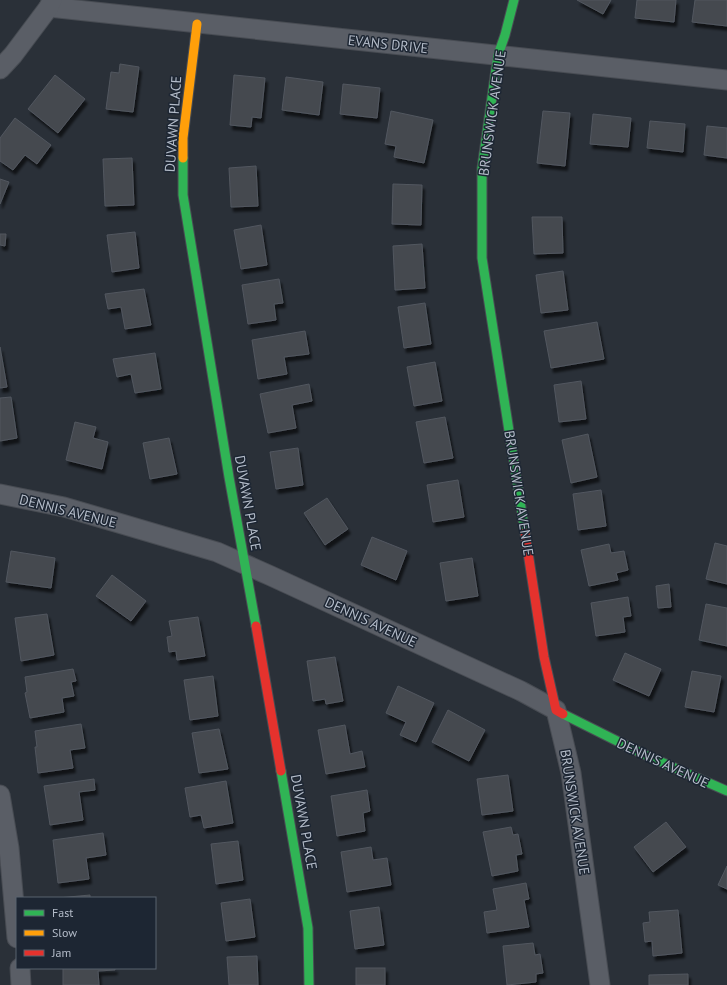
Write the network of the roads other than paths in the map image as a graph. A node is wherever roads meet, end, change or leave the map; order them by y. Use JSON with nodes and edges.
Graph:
{"nodes":[{"id":1,"x":514,"y":0,"type":"edge"},
{"id":2,"x":51,"y":3,"type":"edge"},
{"id":3,"x":197,"y":24,"type":"junction"},
{"id":4,"x":498,"y":55,"type":"junction"},
{"id":5,"x":0,"y":69,"type":"edge"},
{"id":6,"x":727,"y":80,"type":"edge"},
{"id":7,"x":0,"y":494,"type":"edge"},
{"id":8,"x":245,"y":565,"type":"junction"},
{"id":9,"x":556,"y":710,"type":"junction"},
{"id":10,"x":727,"y":791,"type":"edge"},
{"id":11,"x":0,"y":795,"type":"edge"},
{"id":12,"x":16,"y":927,"type":"edge"},
{"id":13,"x":20,"y":969,"type":"edge"},
{"id":14,"x":21,"y":985,"type":"edge"},
{"id":15,"x":309,"y":985,"type":"edge"},
{"id":16,"x":600,"y":985,"type":"edge"}],
"edges":[{"from":1,"to":4,"type":"street","name":"BRUNSWICK AVENUE"},
{"from":2,"to":3,"type":"street","name":"EVANS DRIVE"},
{"from":2,"to":5,"type":"street"},
{"from":3,"to":4,"type":"street","name":"EVANS DRIVE"},
{"from":3,"to":8,"type":"street","name":"DUVAWN PLACE"},
{"from":4,"to":6,"type":"street","name":"EVANS DRIVE"},
{"from":4,"to":9,"type":"street","name":"BRUNSWICK AVENUE"},
{"from":7,"to":8,"type":"street","name":"DENNIS AVENUE"},
{"from":8,"to":9,"type":"street","name":"DENNIS AVENUE"},
{"from":8,"to":15,"type":"street","name":"DUVAWN PLACE"},
{"from":9,"to":10,"type":"street","name":"DENNIS AVENUE"},
{"from":9,"to":16,"type":"street","name":"BRUNSWICK AVENUE"},
{"from":11,"to":12,"type":"street"},
{"from":13,"to":14,"type":"street"}]}
